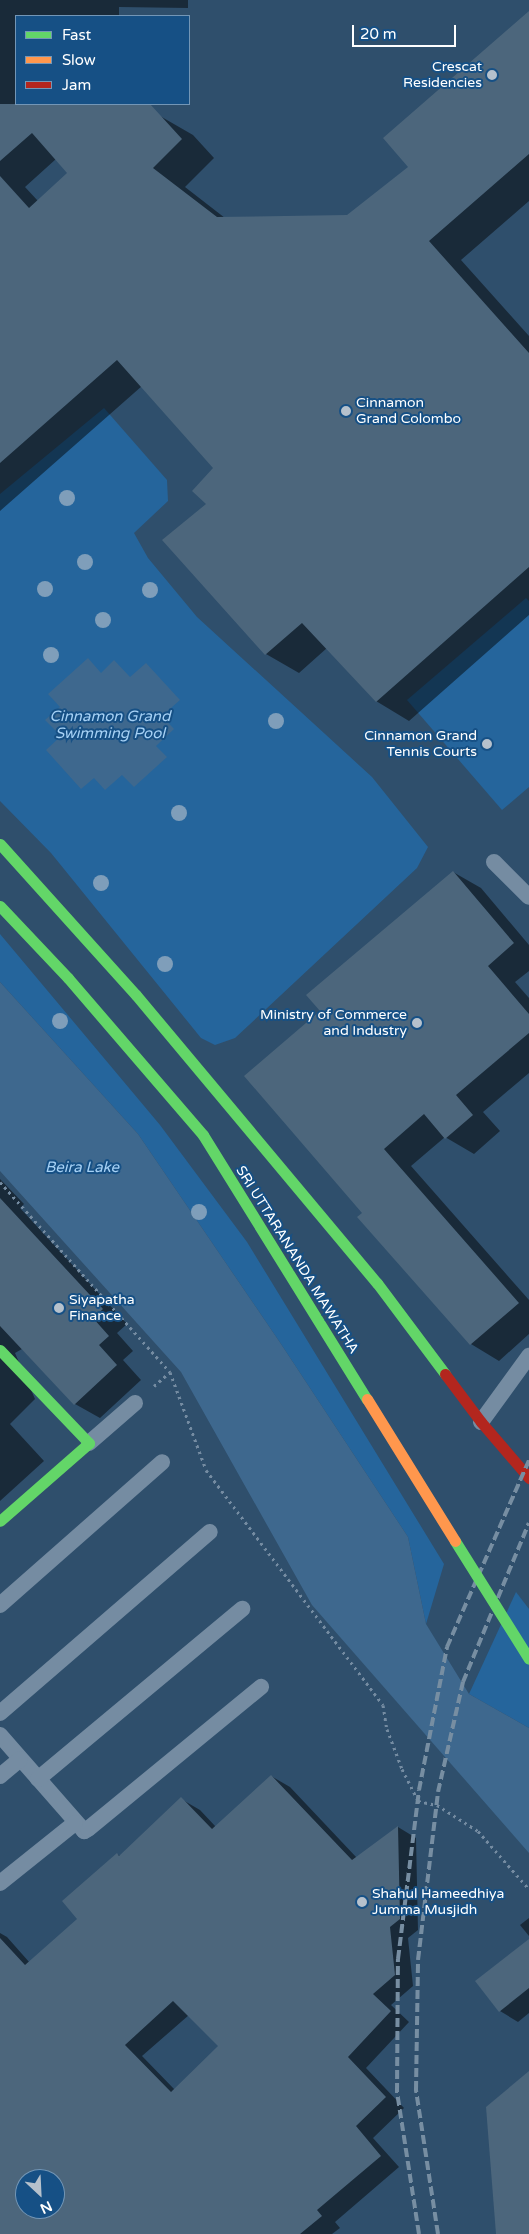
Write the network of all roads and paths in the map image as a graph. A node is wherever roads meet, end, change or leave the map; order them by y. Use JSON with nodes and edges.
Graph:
{"nodes":[{"id":1,"x":0,"y":844,"type":"edge"},
{"id":2,"x":494,"y":862,"type":"dead end"},
{"id":3,"x":529,"y":897,"type":"edge"},
{"id":4,"x":0,"y":906,"type":"edge"},
{"id":5,"x":0,"y":1182,"type":"edge"},
{"id":6,"x":0,"y":1350,"type":"edge"},
{"id":7,"x":529,"y":1356,"type":"edge"},
{"id":8,"x":135,"y":1403,"type":"dead end"},
{"id":9,"x":481,"y":1422,"type":"junction"},
{"id":10,"x":89,"y":1443,"type":"junction"},
{"id":11,"x":162,"y":1462,"type":"dead end"},
{"id":12,"x":529,"y":1478,"type":"edge"},
{"id":13,"x":0,"y":1521,"type":"edge"},
{"id":14,"x":210,"y":1532,"type":"dead end"},
{"id":15,"x":0,"y":1605,"type":"edge"},
{"id":16,"x":242,"y":1609,"type":"dead end"},
{"id":17,"x":529,"y":1659,"type":"edge"},
{"id":18,"x":261,"y":1687,"type":"dead end"},
{"id":19,"x":0,"y":1713,"type":"edge"},
{"id":20,"x":0,"y":1735,"type":"edge"},
{"id":21,"x":20,"y":1758,"type":"junction"},
{"id":22,"x":0,"y":1776,"type":"edge"},
{"id":23,"x":38,"y":1779,"type":"junction"},
{"id":24,"x":75,"y":1823,"type":"junction"},
{"id":25,"x":0,"y":1883,"type":"edge"},
{"id":26,"x":529,"y":1889,"type":"edge"}],
"edges":[{"from":1,"to":9,"type":"main road"},
{"from":2,"to":3,"type":"lane"},
{"from":4,"to":17,"type":"main road","name":"SRI UTTARANANDA MAWATHA","bridge":true},
{"from":5,"to":26,"type":"path"},
{"from":6,"to":10,"type":"main road"},
{"from":7,"to":9,"type":"lane"},
{"from":8,"to":10,"type":"lane"},
{"from":9,"to":12,"type":"main road"},
{"from":10,"to":13,"type":"main road"},
{"from":11,"to":15,"type":"lane"},
{"from":14,"to":19,"type":"lane"},
{"from":16,"to":23,"type":"lane"},
{"from":18,"to":24,"type":"lane"},
{"from":20,"to":21,"type":"lane"},
{"from":21,"to":22,"type":"lane"},
{"from":21,"to":23,"type":"lane"},
{"from":23,"to":24,"type":"lane"},
{"from":24,"to":25,"type":"lane"}]}
